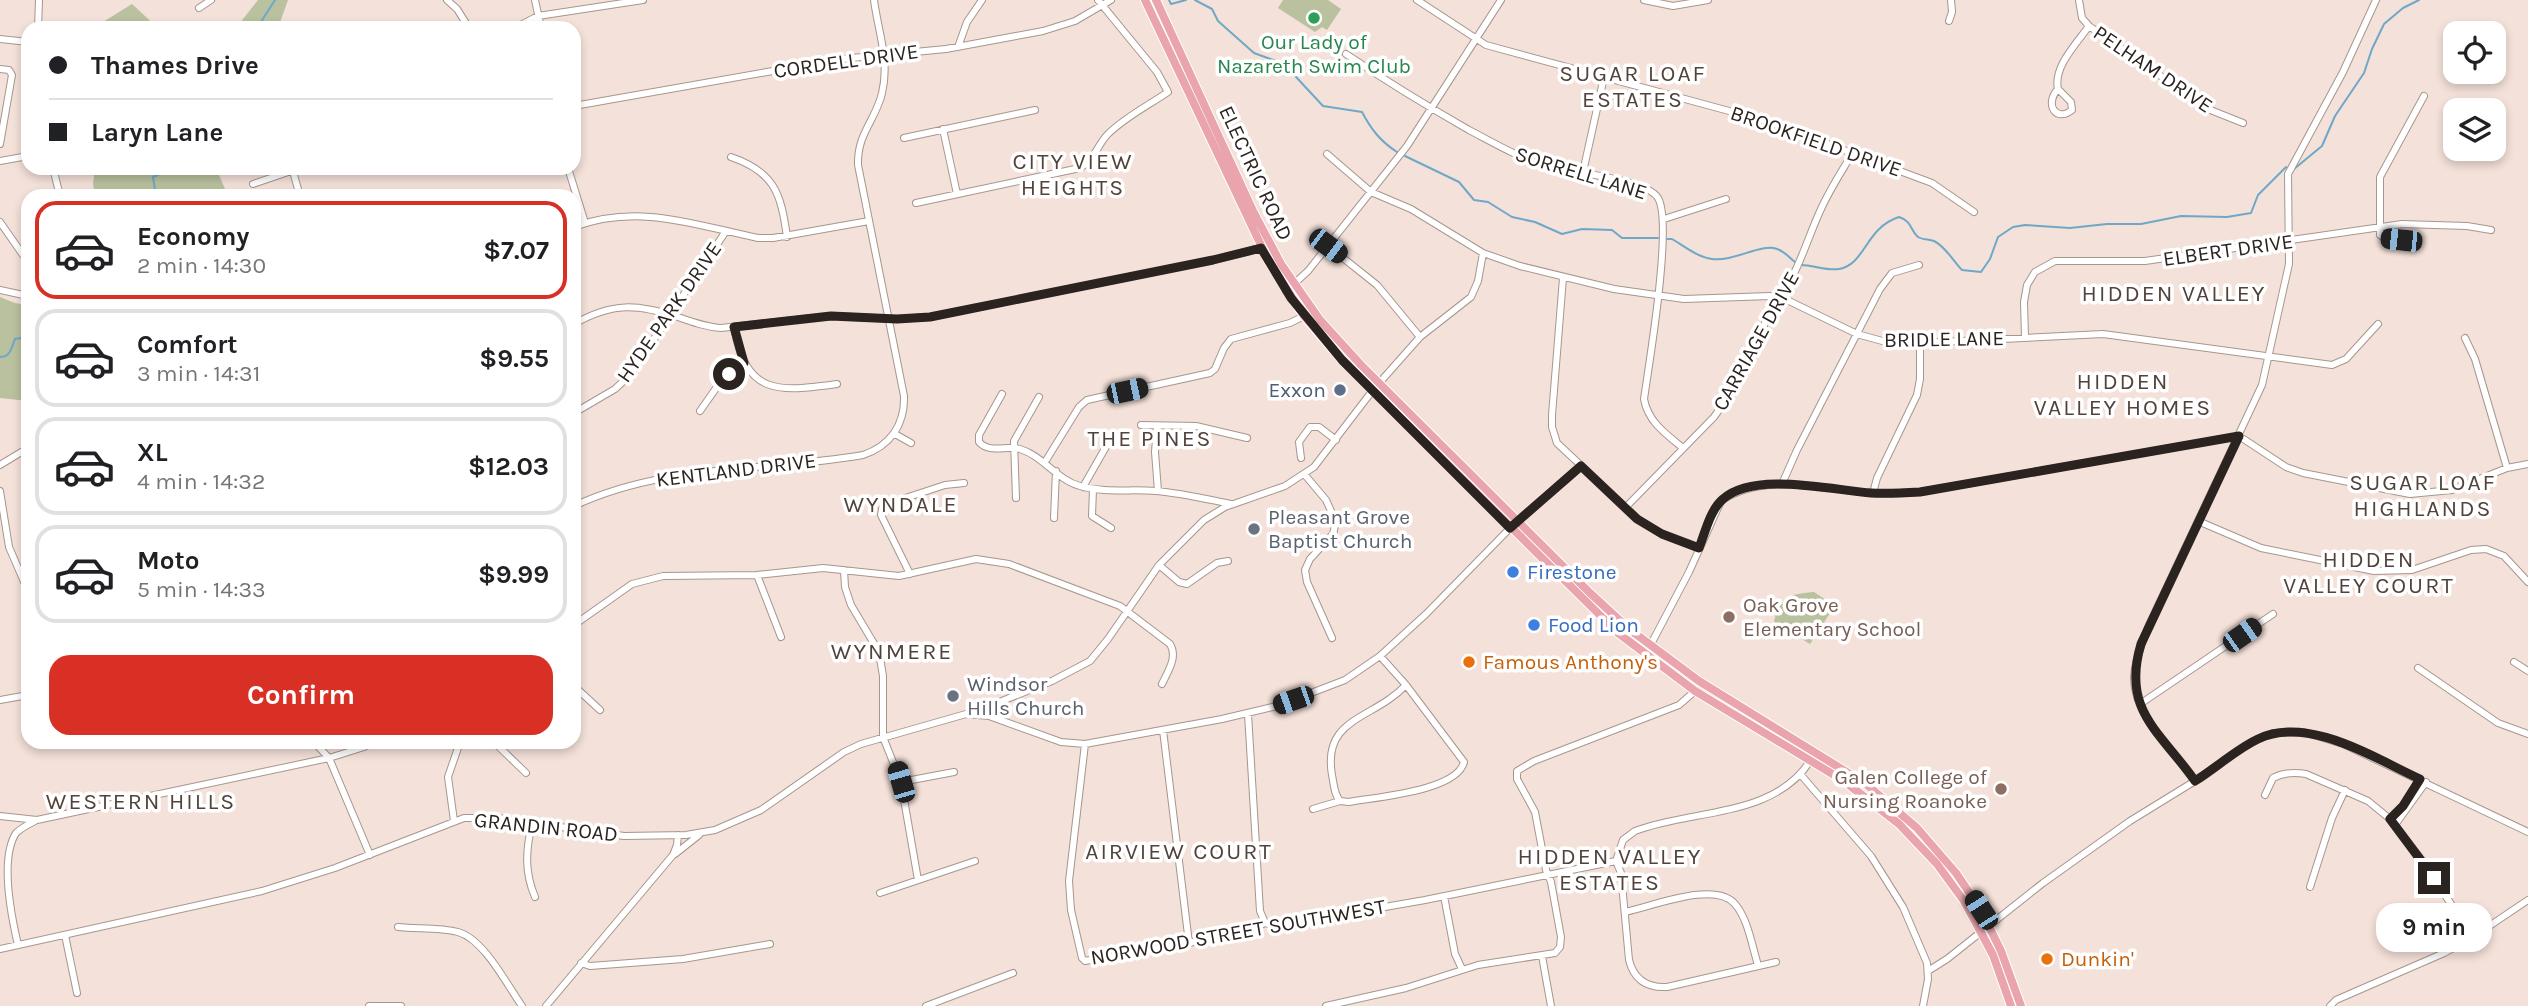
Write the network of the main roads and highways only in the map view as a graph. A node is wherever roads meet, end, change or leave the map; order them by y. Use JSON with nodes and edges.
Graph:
{"nodes":[{"id":1,"x":1145,"y":0,"type":"edge"},
{"id":2,"x":1156,"y":0,"type":"edge"},
{"id":3,"x":1290,"y":288,"type":"junction"},
{"id":4,"x":1376,"y":387,"type":"junction"},
{"id":5,"x":1513,"y":525,"type":"junction"},
{"id":6,"x":2011,"y":1006,"type":"edge"},
{"id":7,"x":2021,"y":1006,"type":"edge"}],
"edges":[{"from":1,"to":3,"type":"main road","name":"ELECTRIC ROAD"},
{"from":2,"to":3,"type":"main road","name":"ELECTRIC ROAD"},
{"from":3,"to":4,"type":"main road","name":"ELECTRIC ROAD"},
{"from":3,"to":4,"type":"main road","name":"ELECTRIC ROAD"},
{"from":4,"to":5,"type":"main road"},
{"from":4,"to":5,"type":"main road","name":"ELECTRIC ROAD"},
{"from":5,"to":6,"type":"main road"},
{"from":5,"to":7,"type":"main road"}]}
